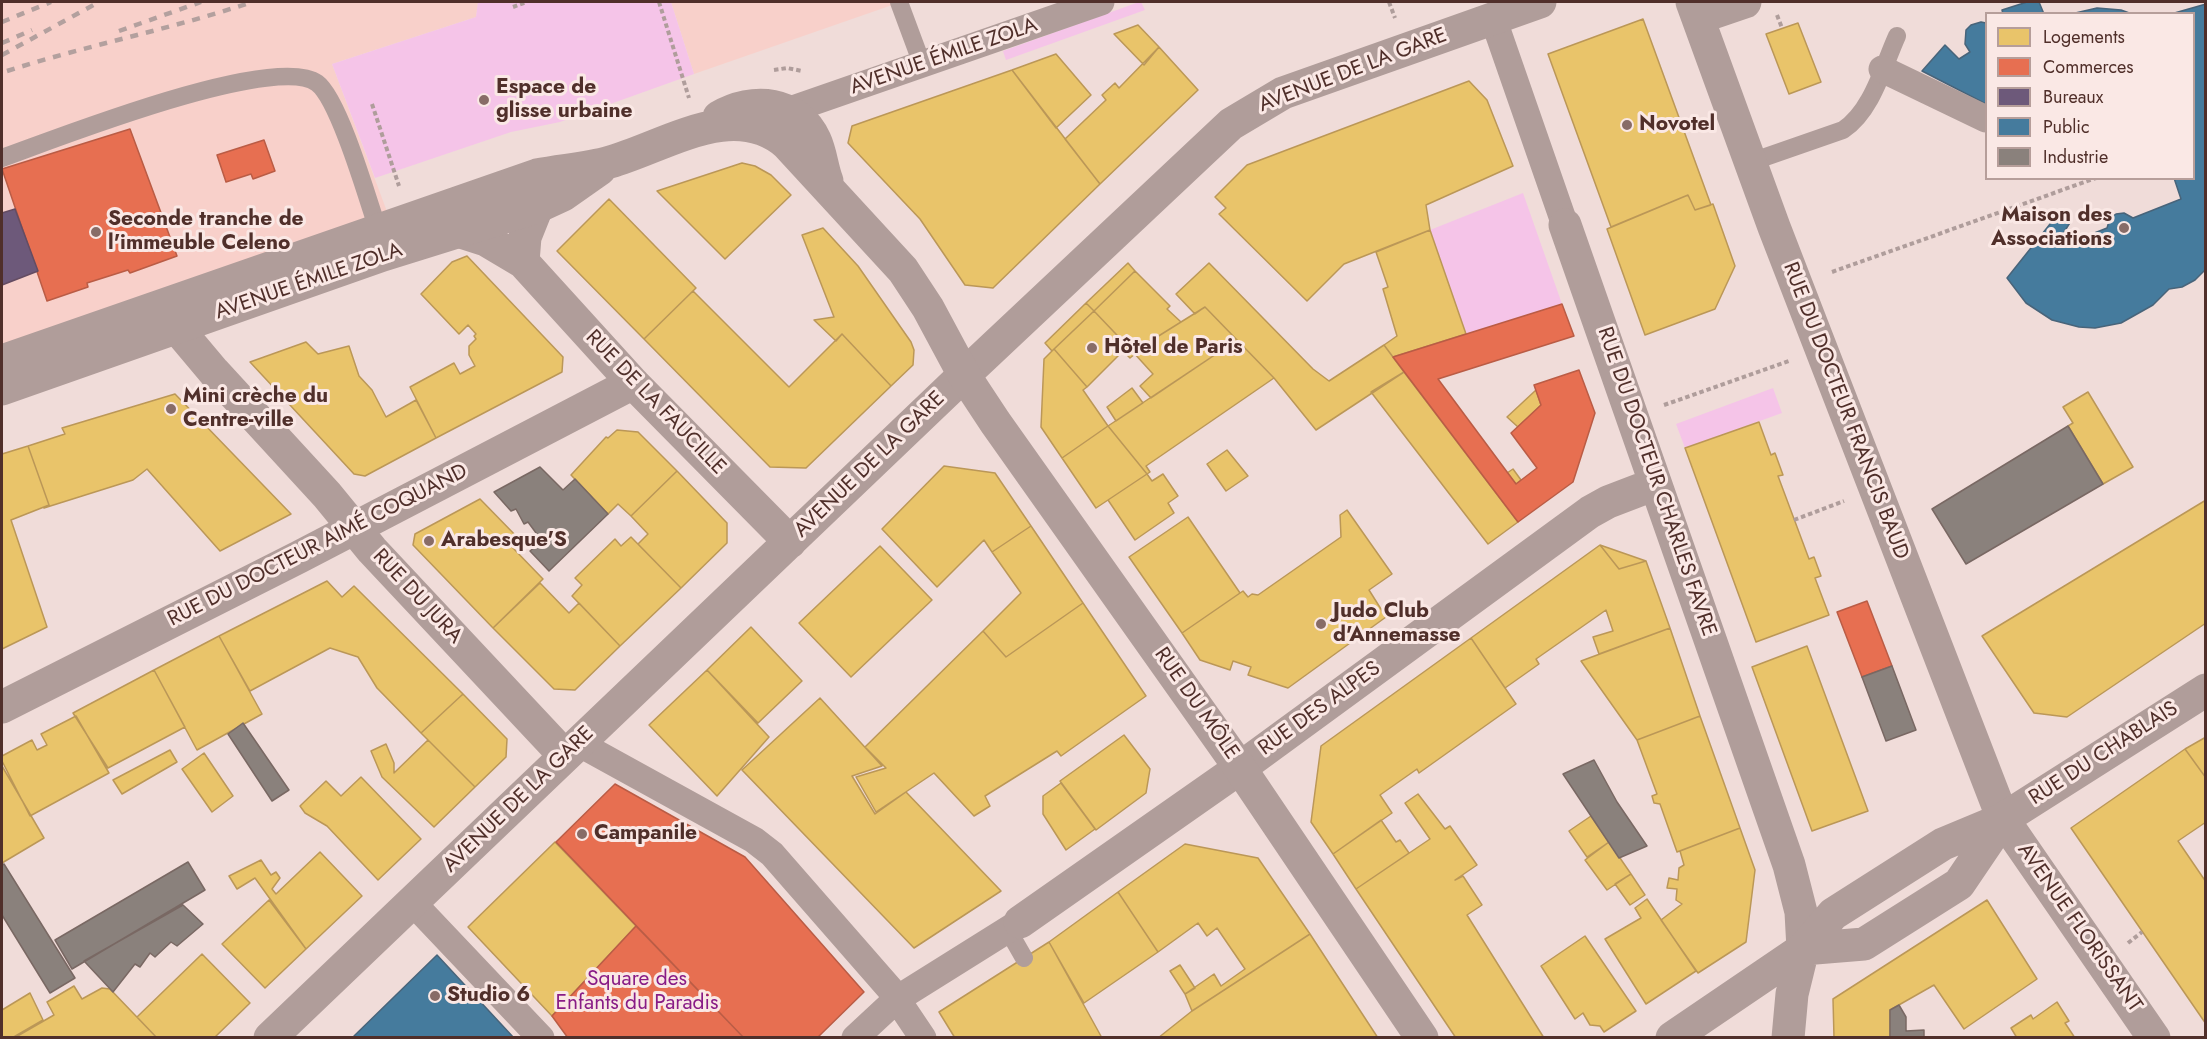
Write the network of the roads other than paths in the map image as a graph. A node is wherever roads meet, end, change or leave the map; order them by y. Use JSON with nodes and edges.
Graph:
{"nodes":[{"id":1,"x":899,"y":2,"type":"edge"},
{"id":2,"x":1101,"y":2,"type":"edge"},
{"id":3,"x":1540,"y":2,"type":"edge"},
{"id":4,"x":1744,"y":2,"type":"edge"},
{"id":5,"x":1695,"y":10,"type":"edge"},
{"id":6,"x":1493,"y":18,"type":"junction"},
{"id":7,"x":1897,"y":36,"type":"dead end"},
{"id":8,"x":922,"y":64,"type":"junction"},
{"id":9,"x":1882,"y":69,"type":"junction"},
{"id":10,"x":783,"y":109,"type":"junction"},
{"id":11,"x":1985,"y":119,"type":"edge"},
{"id":12,"x":694,"y":132,"type":"junction"},
{"id":13,"x":2,"y":158,"type":"edge"},
{"id":14,"x":609,"y":162,"type":"junction"},
{"id":15,"x":1751,"y":162,"type":"junction"},
{"id":16,"x":555,"y":172,"type":"junction"},
{"id":17,"x":832,"y":190,"type":"junction"},
{"id":18,"x":537,"y":207,"type":"junction"},
{"id":19,"x":1565,"y":225,"type":"joint"},
{"id":20,"x":378,"y":230,"type":"junction"},
{"id":21,"x":458,"y":231,"type":"junction"},
{"id":22,"x":523,"y":262,"type":"junction"},
{"id":23,"x":177,"y":328,"type":"junction"},
{"id":24,"x":2,"y":361,"type":"edge"},
{"id":25,"x":964,"y":375,"type":"junction"},
{"id":26,"x":633,"y":383,"type":"junction"},
{"id":27,"x":2,"y":389,"type":"edge"},
{"id":28,"x":1655,"y":484,"type":"junction"},
{"id":29,"x":354,"y":528,"type":"junction"},
{"id":30,"x":790,"y":542,"type":"junction"},
{"id":31,"x":2205,"y":690,"type":"edge"},
{"id":32,"x":2,"y":707,"type":"edge"},
{"id":33,"x":572,"y":750,"type":"junction"},
{"id":34,"x":1240,"y":768,"type":"junction"},
{"id":35,"x":2003,"y":819,"type":"junction"},
{"id":36,"x":412,"y":902,"type":"junction"},
{"id":37,"x":1020,"y":922,"type":"junction"},
{"id":38,"x":1803,"y":949,"type":"junction"},
{"id":39,"x":1024,"y":958,"type":"dead end"},
{"id":40,"x":894,"y":994,"type":"junction"},
{"id":41,"x":270,"y":1038,"type":"edge"},
{"id":42,"x":541,"y":1038,"type":"edge"},
{"id":43,"x":855,"y":1038,"type":"edge"},
{"id":44,"x":922,"y":1038,"type":"edge"},
{"id":45,"x":1422,"y":1038,"type":"edge"},
{"id":46,"x":1672,"y":1038,"type":"edge"},
{"id":47,"x":1788,"y":1038,"type":"edge"},
{"id":48,"x":2154,"y":1038,"type":"edge"}],
"edges":[{"from":1,"to":8,"type":"lane"},
{"from":2,"to":8,"type":"street","name":"AVENUE ÉMILE ZOLA"},
{"from":3,"to":6,"type":"street","name":"AVENUE DE LA GARE"},
{"from":4,"to":5,"type":"street"},
{"from":5,"to":15,"type":"street","name":"RUE DU DOCTEUR FRANCIS BAUD"},
{"from":6,"to":19,"type":"street","name":"RUE DU DOCTEUR CHARLES FAVRE"},
{"from":6,"to":25,"type":"street","name":"AVENUE DE LA GARE"},
{"from":7,"to":9,"type":"lane"},
{"from":8,"to":10,"type":"street","name":"AVENUE ÉMILE ZOLA"},
{"from":9,"to":11,"type":"street"},
{"from":9,"to":15,"type":"lane"},
{"from":10,"to":12,"type":"street","name":"AVENUE ÉMILE ZOLA"},
{"from":10,"to":17,"type":"street"},
{"from":12,"to":14,"type":"street","name":"AVENUE ÉMILE ZOLA"},
{"from":12,"to":17,"type":"street","name":"AVENUE ÉMILE ZOLA"},
{"from":13,"to":20,"type":"lane"},
{"from":14,"to":16,"type":"street","name":"AVENUE ÉMILE ZOLA"},
{"from":14,"to":18,"type":"street","name":"AVENUE ÉMILE ZOLA"},
{"from":15,"to":35,"type":"street","name":"RUE DU DOCTEUR FRANCIS BAUD"},
{"from":16,"to":18,"type":"street"},
{"from":16,"to":20,"type":"street","name":"AVENUE ÉMILE ZOLA"},
{"from":17,"to":25,"type":"street","name":"RUE DU MÔLE"},
{"from":18,"to":21,"type":"street","name":"AVENUE ÉMILE ZOLA"},
{"from":18,"to":22,"type":"street"},
{"from":19,"to":28,"type":"street","name":"RUE DU DOCTEUR CHARLES FAVRE"},
{"from":20,"to":24,"type":"street","name":"AVENUE ÉMILE ZOLA"},
{"from":21,"to":22,"type":"street","name":"RUE DE LA FAUCILLE"},
{"from":21,"to":23,"type":"street","name":"AVENUE ÉMILE ZOLA"},
{"from":22,"to":26,"type":"street","name":"RUE DE LA FAUCILLE"},
{"from":23,"to":27,"type":"street","name":"AVENUE ÉMILE ZOLA"},
{"from":23,"to":29,"type":"street","name":"RUE DU JURA"},
{"from":25,"to":30,"type":"street","name":"AVENUE DE LA GARE"},
{"from":25,"to":34,"type":"street","name":"RUE DU MÔLE"},
{"from":26,"to":29,"type":"street","name":"RUE DU DOCTEUR AIMÉ COQUAND"},
{"from":26,"to":30,"type":"street","name":"RUE DE LA FAUCILLE"},
{"from":28,"to":34,"type":"street","name":"RUE DES ALPES"},
{"from":28,"to":38,"type":"street","name":"RUE DU DOCTEUR CHARLES FAVRE"},
{"from":29,"to":32,"type":"street","name":"RUE DU DOCTEUR AIMÉ COQUAND"},
{"from":29,"to":33,"type":"street","name":"RUE DU JURA"},
{"from":30,"to":33,"type":"street","name":"AVENUE DE LA GARE"},
{"from":31,"to":35,"type":"street","name":"RUE DU CHABLAIS"},
{"from":33,"to":36,"type":"street","name":"AVENUE DE LA GARE"},
{"from":33,"to":40,"type":"street"},
{"from":34,"to":37,"type":"street","name":"RUE DES ALPES"},
{"from":34,"to":45,"type":"street","name":"RUE DU MÔLE"},
{"from":35,"to":38,"type":"street","name":"RUE DU CHABLAIS"},
{"from":35,"to":38,"type":"street","name":"RUE DU CHABLAIS"},
{"from":35,"to":48,"type":"street","name":"AVENUE FLORISSANT"},
{"from":36,"to":41,"type":"street","name":"AVENUE DE LA GARE"},
{"from":36,"to":42,"type":"street"},
{"from":37,"to":39,"type":"lane"},
{"from":37,"to":40,"type":"street","name":"RUE DES ALPES"},
{"from":38,"to":46,"type":"street","name":"RUE DU CHABLAIS"},
{"from":38,"to":47,"type":"street"},
{"from":40,"to":43,"type":"street","name":"RUE DES ALPES"},
{"from":40,"to":44,"type":"street"}]}
